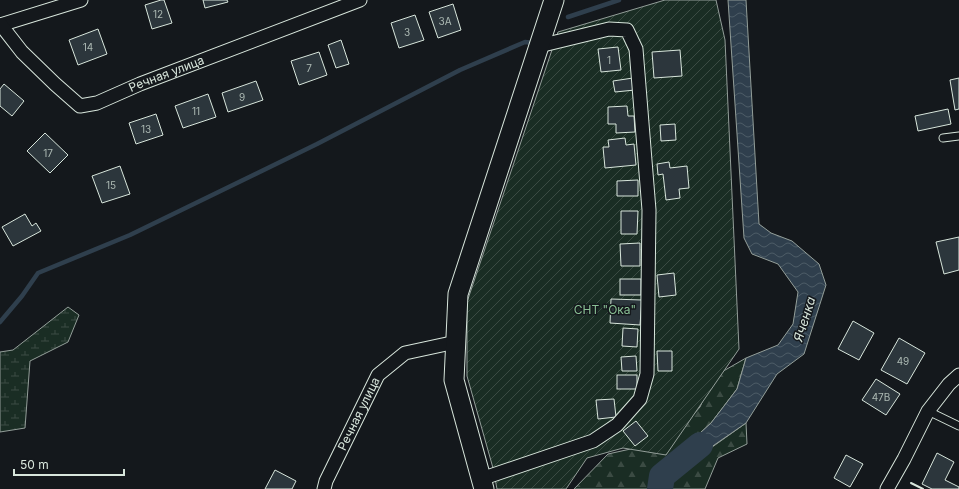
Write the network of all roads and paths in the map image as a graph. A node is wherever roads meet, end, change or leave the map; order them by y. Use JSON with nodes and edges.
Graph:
{"nodes":[{"id":1,"x":81,"y":0,"type":"edge"},
{"id":2,"x":360,"y":0,"type":"edge"},
{"id":3,"x":554,"y":0,"type":"edge"},
{"id":4,"x":0,"y":25,"type":"edge"},
{"id":5,"x":538,"y":46,"type":"junction"},
{"id":6,"x":959,"y":136,"type":"edge"},
{"id":7,"x":943,"y":138,"type":"dead end"},
{"id":8,"x":456,"y":342,"type":"junction"},
{"id":9,"x":959,"y":375,"type":"edge"},
{"id":10,"x":928,"y":411,"type":"junction"},
{"id":11,"x":959,"y":426,"type":"edge"},
{"id":12,"x":483,"y":484,"type":"edge"},
{"id":13,"x":324,"y":489,"type":"edge"},
{"id":14,"x":887,"y":489,"type":"edge"}],
"edges":[{"from":1,"to":4,"type":"street"},
{"from":2,"to":4,"type":"street","name":"Речная улица"},
{"from":3,"to":5,"type":"street"},
{"from":5,"to":8,"type":"street"},
{"from":5,"to":12,"type":"street"},
{"from":6,"to":7,"type":"lane"},
{"from":8,"to":12,"type":"street"},
{"from":8,"to":13,"type":"street","name":"Речная улица"},
{"from":9,"to":10,"type":"street"},
{"from":10,"to":11,"type":"lane"},
{"from":10,"to":14,"type":"street"}]}
